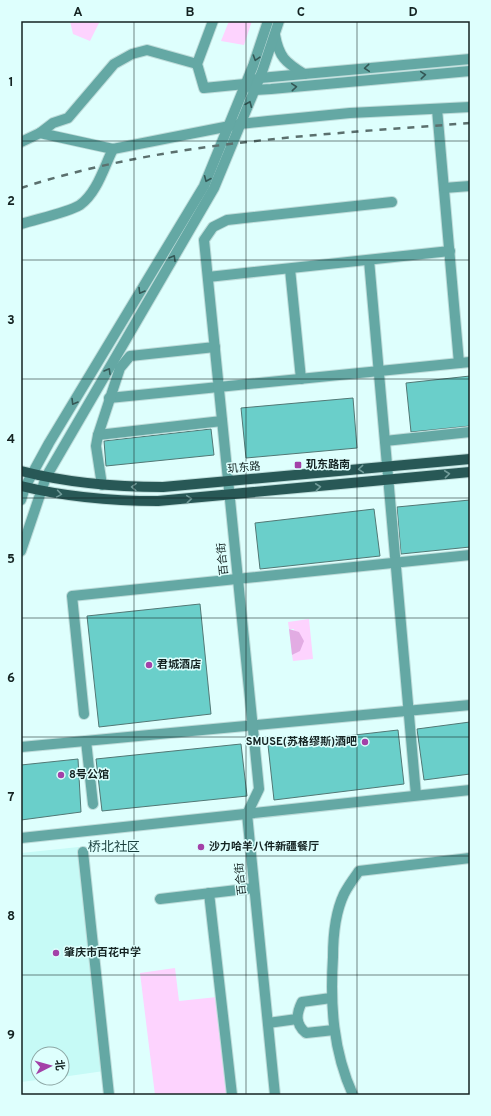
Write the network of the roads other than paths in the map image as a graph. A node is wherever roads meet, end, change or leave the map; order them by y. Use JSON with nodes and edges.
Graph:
{"nodes":[{"id":1,"x":213,"y":21,"type":"edge"},
{"id":2,"x":268,"y":21,"type":"edge"},
{"id":3,"x":279,"y":21,"type":"edge"},
{"id":4,"x":275,"y":35,"type":"junction"},
{"id":5,"x":467,"y":58,"type":"edge"},
{"id":6,"x":197,"y":64,"type":"junction"},
{"id":7,"x":468,"y":72,"type":"edge"},
{"id":8,"x":304,"y":74,"type":"junction"},
{"id":9,"x":260,"y":78,"type":"junction"},
{"id":10,"x":245,"y":84,"type":"junction"},
{"id":11,"x":255,"y":90,"type":"junction"},
{"id":12,"x":470,"y":107,"type":"edge"},
{"id":13,"x":437,"y":108,"type":"junction"},
{"id":14,"x":240,"y":124,"type":"junction"},
{"id":15,"x":229,"y":127,"type":"junction"},
{"id":16,"x":40,"y":133,"type":"junction"},
{"id":17,"x":21,"y":142,"type":"edge"},
{"id":18,"x":113,"y":149,"type":"junction"},
{"id":19,"x":470,"y":186,"type":"edge"},
{"id":20,"x":444,"y":188,"type":"junction"},
{"id":21,"x":392,"y":202,"type":"dead end"},
{"id":22,"x":21,"y":224,"type":"edge"},
{"id":23,"x":450,"y":251,"type":"junction"},
{"id":24,"x":369,"y":260,"type":"junction"},
{"id":25,"x":290,"y":268,"type":"junction"},
{"id":26,"x":208,"y":277,"type":"junction"},
{"id":27,"x":215,"y":347,"type":"junction"},
{"id":28,"x":470,"y":362,"type":"edge"},
{"id":29,"x":459,"y":363,"type":"junction"},
{"id":30,"x":379,"y":371,"type":"junction"},
{"id":31,"x":302,"y":379,"type":"junction"},
{"id":32,"x":218,"y":387,"type":"junction"},
{"id":33,"x":109,"y":398,"type":"junction"},
{"id":34,"x":222,"y":421,"type":"junction"},
{"id":35,"x":470,"y":432,"type":"edge"},
{"id":36,"x":98,"y":435,"type":"junction"},
{"id":37,"x":385,"y":441,"type":"junction"},
{"id":38,"x":470,"y":459,"type":"edge"},
{"id":39,"x":388,"y":467,"type":"junction"},
{"id":40,"x":21,"y":471,"type":"edge"},
{"id":41,"x":470,"y":472,"type":"edge"},
{"id":42,"x":32,"y":474,"type":"junction"},
{"id":43,"x":46,"y":477,"type":"junction"},
{"id":44,"x":388,"y":480,"type":"junction"},
{"id":45,"x":228,"y":482,"type":"junction"},
{"id":46,"x":102,"y":485,"type":"junction"},
{"id":47,"x":23,"y":487,"type":"edge"},
{"id":48,"x":40,"y":491,"type":"junction"},
{"id":49,"x":229,"y":496,"type":"junction"},
{"id":50,"x":21,"y":500,"type":"edge"},
{"id":51,"x":21,"y":551,"type":"edge"},
{"id":52,"x":470,"y":555,"type":"edge"},
{"id":53,"x":396,"y":563,"type":"junction"},
{"id":54,"x":237,"y":579,"type":"junction"},
{"id":55,"x":470,"y":705,"type":"edge"},
{"id":56,"x":409,"y":711,"type":"junction"},
{"id":57,"x":84,"y":714,"type":"dead end"},
{"id":58,"x":252,"y":726,"type":"junction"},
{"id":59,"x":86,"y":741,"type":"junction"},
{"id":60,"x":21,"y":747,"type":"edge"},
{"id":61,"x":470,"y":790,"type":"edge"},
{"id":62,"x":416,"y":795,"type":"junction"},
{"id":63,"x":93,"y":804,"type":"dead end"},
{"id":64,"x":247,"y":814,"type":"junction"},
{"id":65,"x":21,"y":838,"type":"edge"},
{"id":66,"x":83,"y":852,"type":"dead end"},
{"id":67,"x":470,"y":858,"type":"edge"},
{"id":68,"x":254,"y":888,"type":"junction"},
{"id":69,"x":209,"y":893,"type":"junction"},
{"id":70,"x":160,"y":899,"type":"dead end"},
{"id":71,"x":331,"y":998,"type":"junction"},
{"id":72,"x":297,"y":1019,"type":"junction"},
{"id":73,"x":268,"y":1023,"type":"junction"},
{"id":74,"x":334,"y":1030,"type":"junction"},
{"id":75,"x":109,"y":1095,"type":"edge"},
{"id":76,"x":232,"y":1095,"type":"edge"},
{"id":77,"x":274,"y":1095,"type":"edge"},
{"id":78,"x":352,"y":1095,"type":"edge"}],
"edges":[{"from":1,"to":6,"type":"street"},
{"from":2,"to":10,"type":"street","one_way":true},
{"from":3,"to":4,"type":"street"},
{"from":4,"to":8,"type":"street"},
{"from":4,"to":9,"type":"street"},
{"from":5,"to":8,"type":"street","one_way":true},
{"from":6,"to":10,"type":"street"},
{"from":6,"to":16,"type":"street"},
{"from":11,"to":7,"type":"street","one_way":true},
{"from":8,"to":9,"type":"street"},
{"from":9,"to":10,"type":"street"},
{"from":9,"to":11,"type":"street"},
{"from":10,"to":11,"type":"street"},
{"from":10,"to":15,"type":"street"},
{"from":14,"to":11,"type":"street","one_way":true},
{"from":12,"to":13,"type":"street"},
{"from":13,"to":14,"type":"street"},
{"from":13,"to":20,"type":"street"},
{"from":14,"to":15,"type":"street"},
{"from":43,"to":14,"type":"street","one_way":true},
{"from":15,"to":18,"type":"street"},
{"from":15,"to":42,"type":"street","one_way":true},
{"from":16,"to":17,"type":"street"},
{"from":16,"to":18,"type":"street"},
{"from":18,"to":22,"type":"street"},
{"from":19,"to":20,"type":"street"},
{"from":20,"to":23,"type":"street"},
{"from":21,"to":26,"type":"street","name":"百合街"},
{"from":23,"to":24,"type":"street"},
{"from":23,"to":29,"type":"street"},
{"from":24,"to":25,"type":"street"},
{"from":24,"to":30,"type":"street"},
{"from":25,"to":26,"type":"street"},
{"from":25,"to":31,"type":"street"},
{"from":26,"to":27,"type":"street","name":"百合街"},
{"from":27,"to":32,"type":"street","name":"百合街"},
{"from":27,"to":33,"type":"street"},
{"from":28,"to":29,"type":"street"},
{"from":29,"to":30,"type":"street"},
{"from":30,"to":31,"type":"street"},
{"from":30,"to":37,"type":"street"},
{"from":31,"to":32,"type":"street"},
{"from":32,"to":33,"type":"street"},
{"from":32,"to":34,"type":"street","name":"百合街"},
{"from":33,"to":36,"type":"street"},
{"from":34,"to":36,"type":"street"},
{"from":34,"to":45,"type":"street","name":"百合街"},
{"from":35,"to":37,"type":"street"},
{"from":36,"to":46,"type":"street"},
{"from":37,"to":39,"type":"street"},
{"from":38,"to":39,"type":"main road","name":"玑东路"},
{"from":39,"to":44,"type":"street"},
{"from":39,"to":45,"type":"main road","name":"玑东路","one_way":true},
{"from":40,"to":42,"type":"main road","name":"玑东路"},
{"from":44,"to":41,"type":"main road","one_way":true},
{"from":42,"to":43,"type":"main road","name":"玑东路"},
{"from":42,"to":47,"type":"street"},
{"from":43,"to":46,"type":"main road","name":"玑东路"},
{"from":43,"to":48,"type":"street"},
{"from":49,"to":44,"type":"main road","one_way":true},
{"from":44,"to":53,"type":"street"},
{"from":45,"to":46,"type":"main road","name":"玑东路","one_way":true},
{"from":45,"to":49,"type":"street","name":"百合街"},
{"from":47,"to":48,"type":"main road"},
{"from":47,"to":50,"type":"street"},
{"from":48,"to":49,"type":"main road","one_way":true},
{"from":48,"to":51,"type":"street"},
{"from":49,"to":54,"type":"street","name":"百合街"},
{"from":52,"to":53,"type":"street"},
{"from":53,"to":54,"type":"street"},
{"from":53,"to":56,"type":"street"},
{"from":54,"to":57,"type":"street"},
{"from":54,"to":58,"type":"street","name":"百合街"},
{"from":55,"to":56,"type":"street"},
{"from":56,"to":58,"type":"street"},
{"from":56,"to":62,"type":"street"},
{"from":58,"to":59,"type":"street"},
{"from":58,"to":64,"type":"street","name":"百合街"},
{"from":59,"to":60,"type":"street"},
{"from":59,"to":63,"type":"street"},
{"from":61,"to":62,"type":"street"},
{"from":62,"to":64,"type":"street"},
{"from":64,"to":65,"type":"street"},
{"from":64,"to":68,"type":"street","name":"百合街"},
{"from":66,"to":75,"type":"street"},
{"from":67,"to":71,"type":"street"},
{"from":68,"to":69,"type":"street"},
{"from":68,"to":73,"type":"street","name":"百合街"},
{"from":69,"to":70,"type":"street"},
{"from":69,"to":76,"type":"street"},
{"from":71,"to":72,"type":"street"},
{"from":71,"to":74,"type":"street"},
{"from":72,"to":73,"type":"street"},
{"from":72,"to":74,"type":"street"},
{"from":73,"to":77,"type":"street","name":"百合街"},
{"from":74,"to":78,"type":"street"}]}
